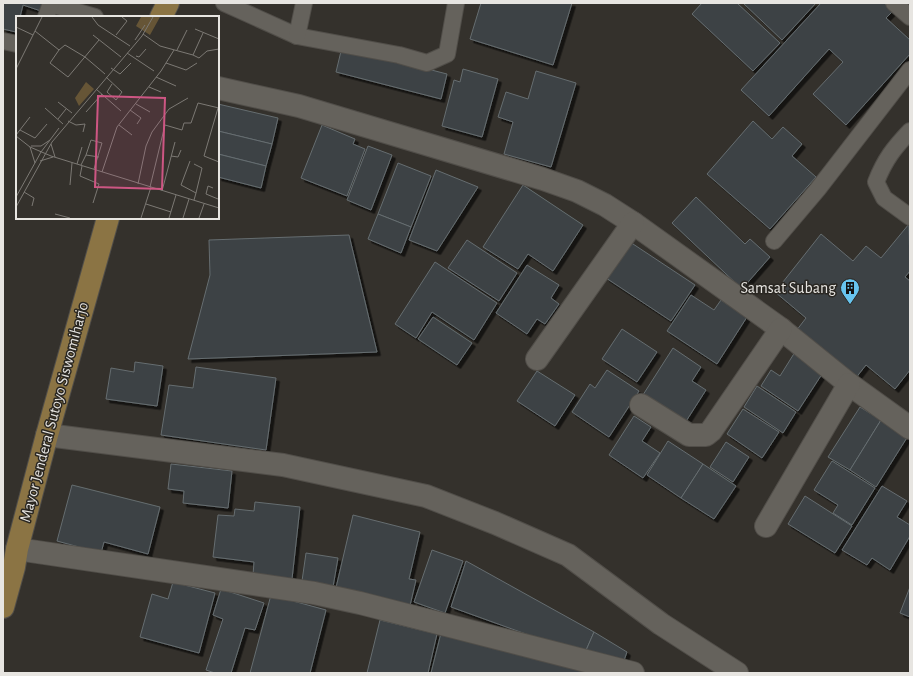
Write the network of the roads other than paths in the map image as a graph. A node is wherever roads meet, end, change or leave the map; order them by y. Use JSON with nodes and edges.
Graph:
{"nodes":[{"id":1,"x":168,"y":3,"type":"edge"},
{"id":2,"x":224,"y":3,"type":"edge"},
{"id":3,"x":304,"y":3,"type":"edge"},
{"id":4,"x":456,"y":3,"type":"edge"},
{"id":5,"x":894,"y":3,"type":"edge"},
{"id":6,"x":49,"y":8,"type":"edge"},
{"id":7,"x":89,"y":16,"type":"edge"},
{"id":8,"x":162,"y":16,"type":"edge"},
{"id":9,"x":910,"y":17,"type":"edge"},
{"id":10,"x":297,"y":36,"type":"junction"},
{"id":11,"x":3,"y":41,"type":"edge"},
{"id":12,"x":16,"y":44,"type":"edge"},
{"id":13,"x":910,"y":70,"type":"edge"},
{"id":14,"x":219,"y":88,"type":"edge"},
{"id":15,"x":910,"y":132,"type":"edge"},
{"id":16,"x":910,"y":217,"type":"edge"},
{"id":17,"x":108,"y":219,"type":"edge"},
{"id":18,"x":633,"y":223,"type":"junction"},
{"id":19,"x":774,"y":241,"type":"dead end"},
{"id":20,"x":781,"y":329,"type":"junction"},
{"id":21,"x":537,"y":359,"type":"dead end"},
{"id":22,"x":849,"y":384,"type":"junction"},
{"id":23,"x":640,"y":405,"type":"dead end"},
{"id":24,"x":910,"y":428,"type":"edge"},
{"id":25,"x":47,"y":435,"type":"junction"},
{"id":26,"x":766,"y":526,"type":"dead end"},
{"id":27,"x":12,"y":560,"type":"edge"},
{"id":28,"x":3,"y":607,"type":"edge"},
{"id":29,"x":633,"y":673,"type":"edge"},
{"id":30,"x":737,"y":673,"type":"edge"}],
"edges":[{"from":1,"to":8,"type":"main road"},
{"from":2,"to":10,"type":"lane"},
{"from":3,"to":10,"type":"lane"},
{"from":4,"to":10,"type":"lane"},
{"from":5,"to":9,"type":"lane"},
{"from":6,"to":7,"type":"lane"},
{"from":11,"to":12,"type":"lane"},
{"from":13,"to":19,"type":"lane"},
{"from":14,"to":18,"type":"street"},
{"from":15,"to":16,"type":"lane"},
{"from":17,"to":25,"type":"main road","name":"Mayor Jenderal Sutoyo Siswomiharjo"},
{"from":18,"to":20,"type":"street"},
{"from":18,"to":21,"type":"street"},
{"from":20,"to":22,"type":"street"},
{"from":20,"to":23,"type":"street"},
{"from":22,"to":24,"type":"street"},
{"from":22,"to":26,"type":"street"},
{"from":25,"to":27,"type":"main road","name":"Mayor Jenderal Sutoyo Siswomiharjo"},
{"from":25,"to":30,"type":"street"},
{"from":27,"to":28,"type":"main road","name":"Mayor Jenderal Sutoyo Siswomiharjo"},
{"from":27,"to":29,"type":"street"}]}
